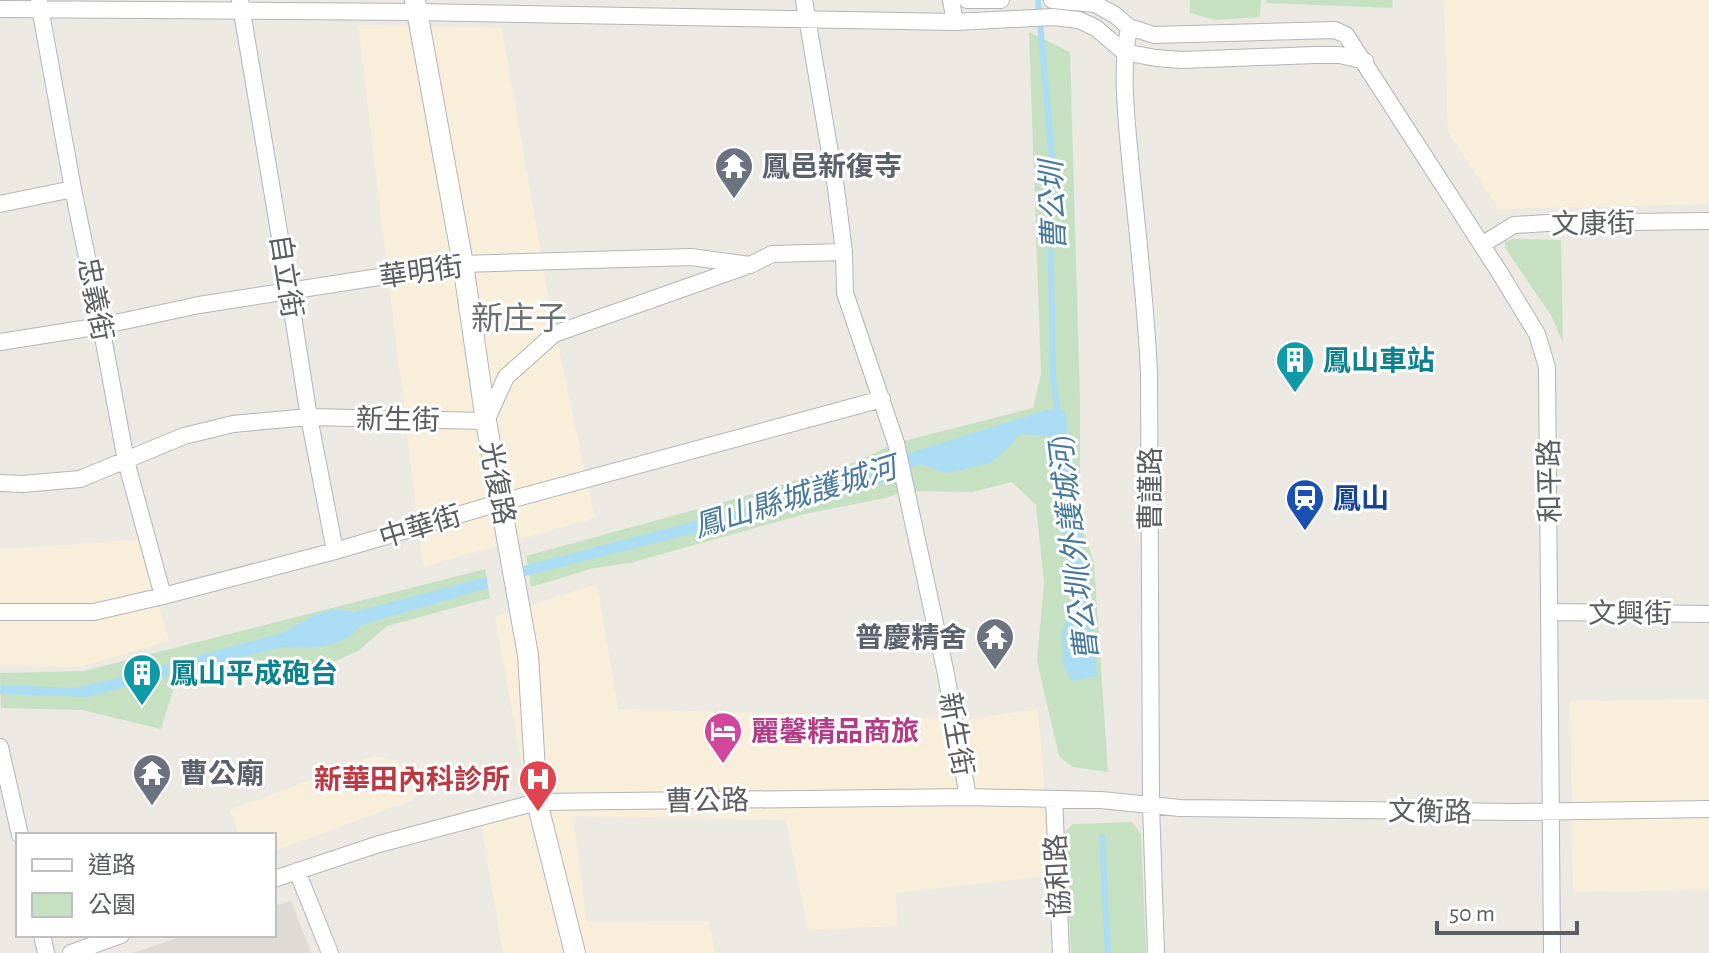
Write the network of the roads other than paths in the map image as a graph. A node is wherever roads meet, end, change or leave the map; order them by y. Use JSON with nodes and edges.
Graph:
{"nodes":[{"id":1,"x":804,"y":0,"type":"edge"},
{"id":2,"x":951,"y":0,"type":"edge"},
{"id":3,"x":967,"y":0,"type":"edge"},
{"id":4,"x":1001,"y":0,"type":"edge"},
{"id":5,"x":1052,"y":0,"type":"edge"},
{"id":6,"x":1060,"y":0,"type":"edge"},
{"id":7,"x":1075,"y":0,"type":"edge"},
{"id":8,"x":40,"y":5,"type":"edge"},
{"id":9,"x":242,"y":6,"type":"edge"},
{"id":10,"x":416,"y":6,"type":"edge"},
{"id":11,"x":0,"y":9,"type":"edge"},
{"id":12,"x":807,"y":18,"type":"junction"},
{"id":13,"x":1072,"y":19,"type":"junction"},
{"id":14,"x":955,"y":22,"type":"junction"},
{"id":15,"x":1129,"y":27,"type":"junction"},
{"id":16,"x":1124,"y":52,"type":"junction"},
{"id":17,"x":1365,"y":61,"type":"junction"},
{"id":18,"x":73,"y":189,"type":"junction"},
{"id":19,"x":0,"y":204,"type":"edge"},
{"id":20,"x":1709,"y":221,"type":"edge"},
{"id":21,"x":1483,"y":244,"type":"junction"},
{"id":22,"x":844,"y":252,"type":"junction"},
{"id":23,"x":463,"y":264,"type":"junction"},
{"id":24,"x":750,"y":265,"type":"junction"},
{"id":25,"x":289,"y":291,"type":"junction"},
{"id":26,"x":101,"y":326,"type":"junction"},
{"id":27,"x":0,"y":342,"type":"edge"},
{"id":28,"x":882,"y":399,"type":"junction"},
{"id":29,"x":309,"y":417,"type":"junction"},
{"id":30,"x":486,"y":421,"type":"junction"},
{"id":31,"x":126,"y":461,"type":"junction"},
{"id":32,"x":0,"y":483,"type":"edge"},
{"id":33,"x":502,"y":502,"type":"junction"},
{"id":34,"x":335,"y":551,"type":"junction"},
{"id":35,"x":163,"y":596,"type":"junction"},
{"id":36,"x":0,"y":612,"type":"edge"},
{"id":37,"x":1550,"y":612,"type":"junction"},
{"id":38,"x":1709,"y":614,"type":"edge"},
{"id":39,"x":0,"y":747,"type":"edge"},
{"id":40,"x":968,"y":797,"type":"junction"},
{"id":41,"x":1054,"y":799,"type":"junction"},
{"id":42,"x":537,"y":802,"type":"junction"},
{"id":43,"x":1151,"y":805,"type":"junction"},
{"id":44,"x":1709,"y":809,"type":"edge"},
{"id":45,"x":1550,"y":811,"type":"junction"},
{"id":46,"x":20,"y":833,"type":"edge"},
{"id":47,"x":297,"y":871,"type":"junction"},
{"id":48,"x":276,"y":878,"type":"edge"},
{"id":49,"x":115,"y":937,"type":"edge"},
{"id":50,"x":71,"y":953,"type":"edge"},
{"id":51,"x":330,"y":953,"type":"edge"},
{"id":52,"x":575,"y":953,"type":"edge"},
{"id":53,"x":1061,"y":953,"type":"edge"},
{"id":54,"x":1156,"y":953,"type":"edge"},
{"id":55,"x":1552,"y":953,"type":"edge"}],
"edges":[{"from":1,"to":12,"type":"street","name":"新生街"},
{"from":2,"to":14,"type":"street"},
{"from":3,"to":4,"type":"street"},
{"from":5,"to":6,"type":"street"},
{"from":6,"to":7,"type":"street"},
{"from":7,"to":13,"type":"street"},
{"from":7,"to":15,"type":"street"},
{"from":8,"to":9,"type":"street"},
{"from":8,"to":11,"type":"street"},
{"from":8,"to":18,"type":"street","name":"忠義街"},
{"from":9,"to":10,"type":"street"},
{"from":9,"to":25,"type":"street","name":"自立街"},
{"from":10,"to":12,"type":"street"},
{"from":10,"to":23,"type":"street","name":"光復路"},
{"from":12,"to":14,"type":"street"},
{"from":12,"to":22,"type":"street","name":"新生街"},
{"from":13,"to":14,"type":"street"},
{"from":13,"to":16,"type":"street"},
{"from":15,"to":16,"type":"street","name":"曹謹路"},
{"from":15,"to":17,"type":"street","name":"和平路"},
{"from":16,"to":17,"type":"street"},
{"from":16,"to":43,"type":"street","name":"曹謹路"},
{"from":17,"to":21,"type":"street","name":"和平路"},
{"from":18,"to":19,"type":"street"},
{"from":18,"to":26,"type":"street","name":"忠義街"},
{"from":20,"to":21,"type":"street","name":"文康街"},
{"from":21,"to":37,"type":"street","name":"和平路"},
{"from":22,"to":24,"type":"street","name":"華明街"},
{"from":22,"to":28,"type":"street","name":"新生街"},
{"from":23,"to":24,"type":"street","name":"華明街"},
{"from":23,"to":25,"type":"street","name":"華明街"},
{"from":23,"to":30,"type":"street","name":"光復路"},
{"from":24,"to":30,"type":"street"},
{"from":25,"to":26,"type":"street","name":"華明街"},
{"from":25,"to":29,"type":"street","name":"自立街"},
{"from":26,"to":27,"type":"street","name":"華明街"},
{"from":26,"to":31,"type":"street","name":"忠義街"},
{"from":28,"to":33,"type":"street","name":"中華街"},
{"from":28,"to":40,"type":"street","name":"新生街"},
{"from":29,"to":30,"type":"street","name":"新生街"},
{"from":29,"to":31,"type":"street","name":"新生街"},
{"from":29,"to":34,"type":"street","name":"自立街"},
{"from":30,"to":33,"type":"street","name":"光復路"},
{"from":31,"to":32,"type":"street","name":"新生街"},
{"from":31,"to":35,"type":"street","name":"忠義街"},
{"from":33,"to":34,"type":"street","name":"中華街"},
{"from":33,"to":42,"type":"street","name":"光復路"},
{"from":34,"to":35,"type":"street","name":"中華街"},
{"from":35,"to":36,"type":"street","name":"中華街"},
{"from":37,"to":38,"type":"street","name":"文興街"},
{"from":37,"to":45,"type":"street","name":"和平路"},
{"from":39,"to":46,"type":"street"},
{"from":40,"to":41,"type":"street","name":"曹公路"},
{"from":40,"to":42,"type":"street","name":"曹公路"},
{"from":41,"to":43,"type":"street","name":"曹公路"},
{"from":41,"to":53,"type":"street","name":"協和路"},
{"from":42,"to":47,"type":"street","name":"曹公路"},
{"from":42,"to":52,"type":"street","name":"光復路"},
{"from":43,"to":45,"type":"street","name":"文衡路"},
{"from":43,"to":54,"type":"street","name":"曹謹路"},
{"from":44,"to":45,"type":"street","name":"文衡路"},
{"from":45,"to":55,"type":"street","name":"和平路"},
{"from":47,"to":48,"type":"street","name":"曹公路"},
{"from":47,"to":51,"type":"street"},
{"from":49,"to":50,"type":"street"}]}
